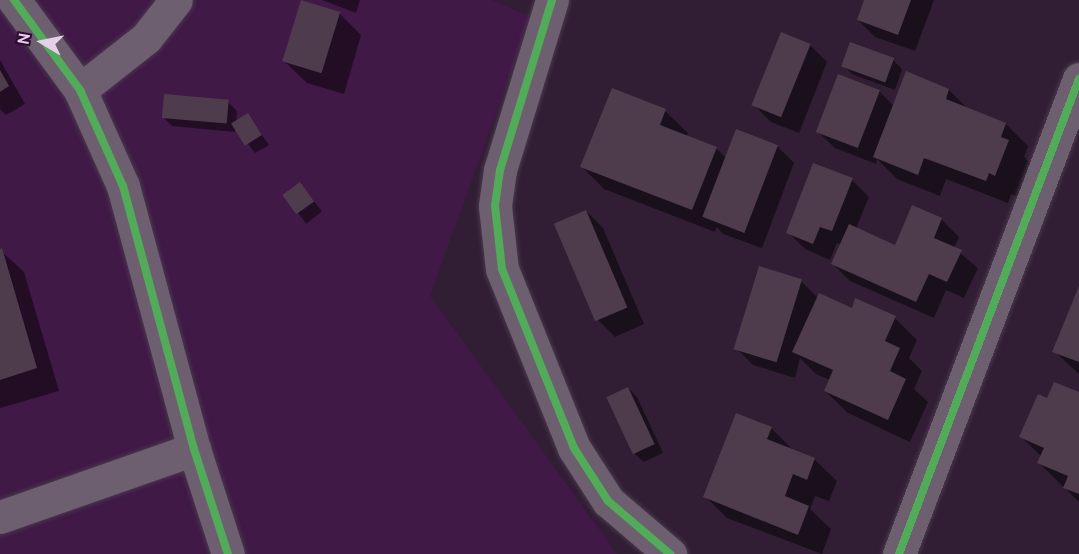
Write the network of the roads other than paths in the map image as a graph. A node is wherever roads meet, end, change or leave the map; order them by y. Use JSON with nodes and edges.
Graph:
{"nodes":[{"id":1,"x":14,"y":0,"type":"edge"},
{"id":2,"x":176,"y":0,"type":"edge"},
{"id":3,"x":552,"y":0,"type":"edge"},
{"id":4,"x":1079,"y":79,"type":"edge"},
{"id":5,"x":80,"y":90,"type":"junction"},
{"id":6,"x":194,"y":449,"type":"junction"},
{"id":7,"x":0,"y":517,"type":"edge"},
{"id":8,"x":228,"y":554,"type":"edge"},
{"id":9,"x":670,"y":554,"type":"edge"},
{"id":10,"x":899,"y":554,"type":"edge"}],
"edges":[{"from":1,"to":5,"type":"street"},
{"from":2,"to":5,"type":"street"},
{"from":3,"to":9,"type":"street"},
{"from":4,"to":10,"type":"street"},
{"from":5,"to":6,"type":"street"},
{"from":6,"to":7,"type":"street"},
{"from":6,"to":8,"type":"street"}]}
